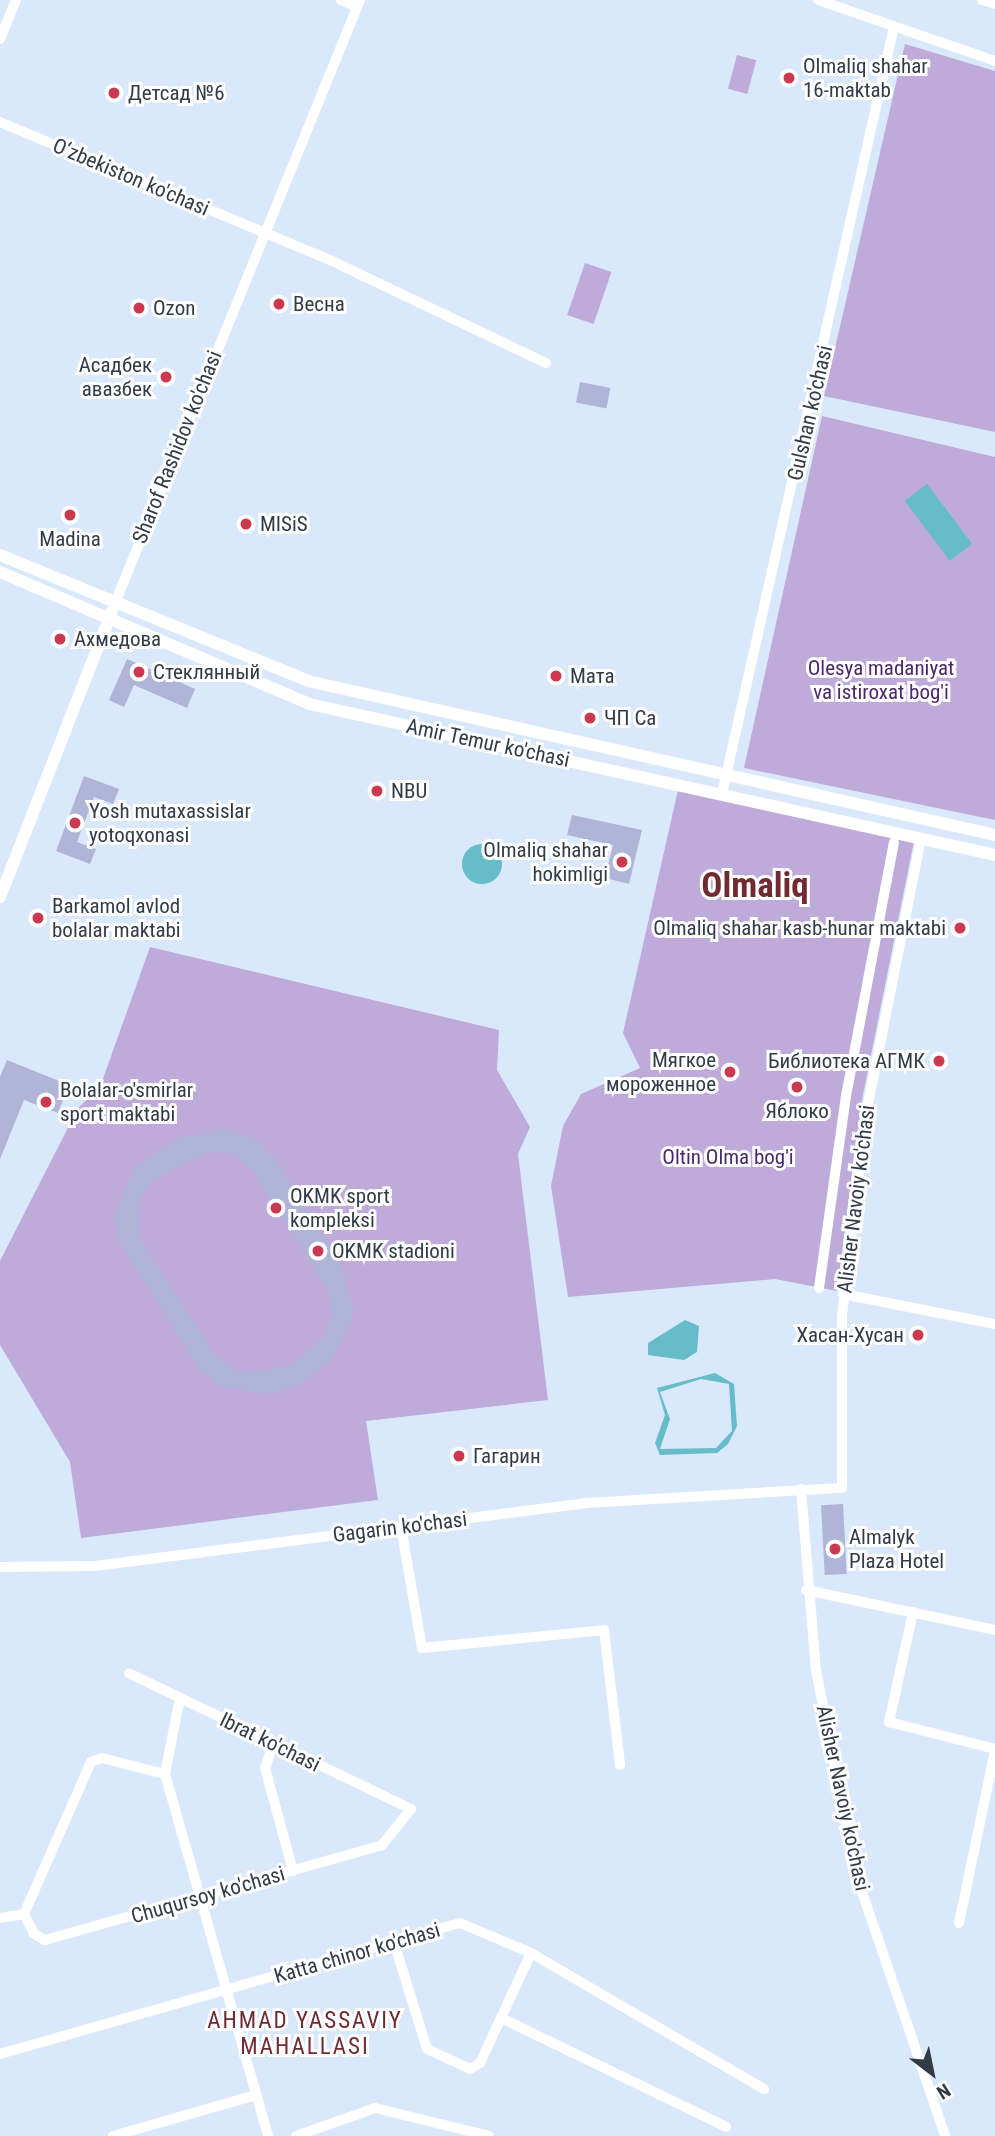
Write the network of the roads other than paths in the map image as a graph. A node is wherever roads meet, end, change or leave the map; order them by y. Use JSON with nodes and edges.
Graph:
{"nodes":[{"id":1,"x":16,"y":0,"type":"edge"},
{"id":2,"x":341,"y":0,"type":"edge"},
{"id":3,"x":818,"y":0,"type":"edge"},
{"id":4,"x":982,"y":0,"type":"edge"},
{"id":5,"x":359,"y":4,"type":"edge"},
{"id":6,"x":995,"y":4,"type":"edge"},
{"id":7,"x":893,"y":31,"type":"junction"},
{"id":8,"x":0,"y":39,"type":"edge"},
{"id":9,"x":995,"y":61,"type":"edge"},
{"id":10,"x":0,"y":122,"type":"edge"},
{"id":11,"x":262,"y":231,"type":"junction"},
{"id":12,"x":546,"y":363,"type":"dead end"},
{"id":13,"x":0,"y":555,"type":"edge"},
{"id":14,"x":0,"y":572,"type":"edge"},
{"id":15,"x":115,"y":603,"type":"junction"},
{"id":16,"x":109,"y":618,"type":"junction"},
{"id":17,"x":726,"y":776,"type":"junction"},
{"id":18,"x":722,"y":794,"type":"junction"},
{"id":19,"x":995,"y":835,"type":"edge"},
{"id":20,"x":921,"y":838,"type":"junction"},
{"id":21,"x":894,"y":842,"type":"dead end"},
{"id":22,"x":995,"y":855,"type":"edge"},
{"id":23,"x":0,"y":897,"type":"edge"},
{"id":24,"x":819,"y":1288,"type":"dead end"},
{"id":25,"x":844,"y":1294,"type":"junction"},
{"id":26,"x":995,"y":1324,"type":"edge"},
{"id":27,"x":846,"y":1481,"type":"joint"},
{"id":28,"x":801,"y":1489,"type":"junction"},
{"id":29,"x":401,"y":1527,"type":"junction"},
{"id":30,"x":0,"y":1567,"type":"edge"},
{"id":31,"x":806,"y":1590,"type":"junction"},
{"id":32,"x":913,"y":1612,"type":"junction"},
{"id":33,"x":995,"y":1630,"type":"edge"},
{"id":34,"x":129,"y":1673,"type":"dead end"},
{"id":35,"x":180,"y":1699,"type":"junction"},
{"id":36,"x":273,"y":1744,"type":"junction"},
{"id":37,"x":995,"y":1750,"type":"edge"},
{"id":38,"x":620,"y":1765,"type":"dead end"},
{"id":39,"x":165,"y":1774,"type":"junction"},
{"id":40,"x":411,"y":1809,"type":"joint"},
{"id":41,"x":293,"y":1871,"type":"junction"},
{"id":42,"x":201,"y":1898,"type":"junction"},
{"id":43,"x":24,"y":1914,"type":"junction"},
{"id":44,"x":0,"y":1918,"type":"edge"},
{"id":45,"x":959,"y":1923,"type":"dead end"},
{"id":46,"x":394,"y":1942,"type":"junction"},
{"id":47,"x":531,"y":1953,"type":"junction"},
{"id":48,"x":226,"y":1990,"type":"junction"},
{"id":49,"x":501,"y":2018,"type":"junction"},
{"id":50,"x":0,"y":2054,"type":"edge"},
{"id":51,"x":764,"y":2089,"type":"dead end"},
{"id":52,"x":256,"y":2095,"type":"junction"},
{"id":53,"x":726,"y":2127,"type":"dead end"},
{"id":54,"x":113,"y":2136,"type":"edge"},
{"id":55,"x":268,"y":2136,"type":"edge"},
{"id":56,"x":296,"y":2136,"type":"edge"},
{"id":57,"x":489,"y":2136,"type":"edge"},
{"id":58,"x":945,"y":2136,"type":"edge"}],
"edges":[{"from":1,"to":8,"type":"street"},
{"from":2,"to":5,"type":"street"},
{"from":3,"to":7,"type":"street"},
{"from":4,"to":6,"type":"street"},
{"from":5,"to":11,"type":"street","name":"Sharof Rashidov ko'chasi"},
{"from":7,"to":9,"type":"street"},
{"from":7,"to":17,"type":"street","name":"Gulshan ko'chasi"},
{"from":10,"to":11,"type":"street","name":"O‘zbekiston ko'chasi"},
{"from":11,"to":12,"type":"street","name":"O‘zbekiston ko'chasi"},
{"from":11,"to":15,"type":"street","name":"Sharof Rashidov ko'chasi"},
{"from":13,"to":15,"type":"main road","name":"Amir Temur ko'chasi"},
{"from":14,"to":16,"type":"main road","name":"Amir Temur ko'chasi"},
{"from":15,"to":16,"type":"main road","name":"Sharof Rashidov ko'chasi"},
{"from":15,"to":17,"type":"main road","name":"Amir Temur ko'chasi"},
{"from":16,"to":18,"type":"main road","name":"Amir Temur ko'chasi"},
{"from":16,"to":23,"type":"main road","name":"Sharof Rashidov ko'chasi"},
{"from":17,"to":18,"type":"street","name":"Gulshan ko'chasi"},
{"from":17,"to":19,"type":"main road","name":"Amir Temur ko'chasi"},
{"from":18,"to":20,"type":"main road","name":"Amir Temur ko'chasi"},
{"from":20,"to":22,"type":"main road","name":"Amir Temur ko'chasi"},
{"from":20,"to":25,"type":"street","name":"Alisher Navoiy ko'chasi"},
{"from":21,"to":24,"type":"street"},
{"from":25,"to":26,"type":"street"},
{"from":25,"to":27,"type":"street","name":"Alisher Navoiy ko'chasi"},
{"from":27,"to":28,"type":"street","name":"Gagarin ko'chasi"},
{"from":28,"to":29,"type":"street","name":"Gagarin ko'chasi"},
{"from":28,"to":31,"type":"street","name":"Alisher Navoiy ko'chasi"},
{"from":29,"to":30,"type":"street","name":"Gagarin ko'chasi"},
{"from":29,"to":38,"type":"street"},
{"from":31,"to":32,"type":"street"},
{"from":31,"to":58,"type":"street","name":"Alisher Navoiy ko'chasi"},
{"from":32,"to":33,"type":"street"},
{"from":32,"to":37,"type":"street"},
{"from":34,"to":35,"type":"street","name":"Ibrat ko'chasi"},
{"from":35,"to":36,"type":"street","name":"Ibrat ko'chasi"},
{"from":35,"to":39,"type":"street"},
{"from":36,"to":40,"type":"street","name":"Ibrat ko'chasi"},
{"from":36,"to":41,"type":"street"},
{"from":37,"to":45,"type":"street"},
{"from":39,"to":42,"type":"street"},
{"from":39,"to":43,"type":"street"},
{"from":40,"to":41,"type":"street","name":"Chuqursoy ko'chasi"},
{"from":41,"to":42,"type":"street","name":"Chuqursoy ko'chasi"},
{"from":42,"to":43,"type":"street","name":"Chuqursoy ko'chasi"},
{"from":42,"to":48,"type":"street"},
{"from":43,"to":44,"type":"street"},
{"from":46,"to":47,"type":"street","name":"Katta chinor ko'chasi"},
{"from":46,"to":48,"type":"street","name":"Katta chinor ko'chasi"},
{"from":46,"to":49,"type":"street"},
{"from":47,"to":49,"type":"street"},
{"from":47,"to":51,"type":"street","name":"Katta chinor ko'chasi"},
{"from":48,"to":50,"type":"street","name":"Katta chinor ko'chasi"},
{"from":48,"to":52,"type":"street"},
{"from":49,"to":53,"type":"street"},
{"from":52,"to":54,"type":"street"},
{"from":52,"to":55,"type":"street"},
{"from":56,"to":57,"type":"street"}]}
